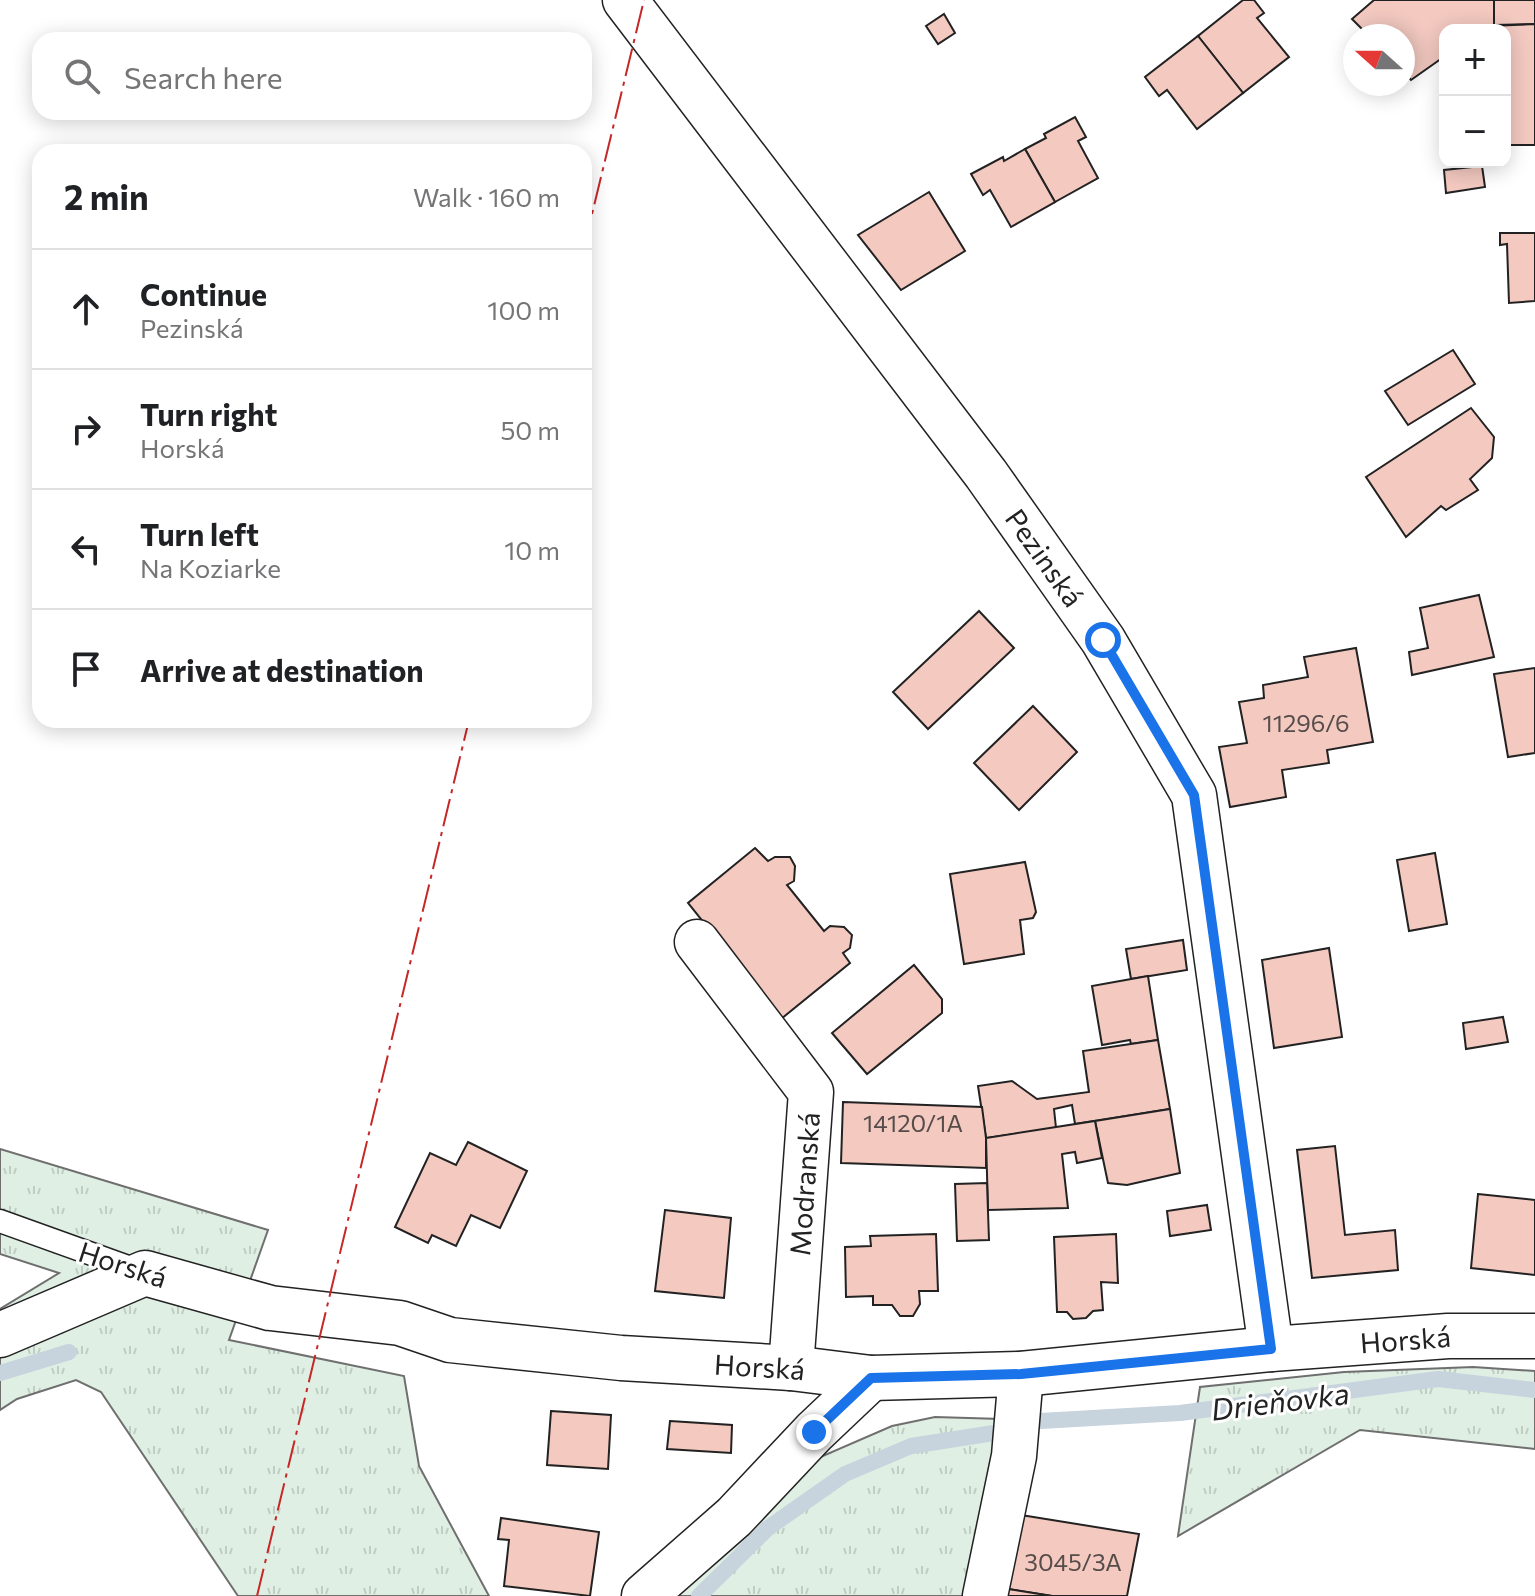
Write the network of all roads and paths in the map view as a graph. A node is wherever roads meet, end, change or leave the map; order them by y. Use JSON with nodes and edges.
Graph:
{"nodes":[{"id":1,"x":625,"y":0,"type":"edge"},
{"id":2,"x":697,"y":942,"type":"dead end"},
{"id":3,"x":0,"y":1221,"type":"edge"},
{"id":4,"x":145,"y":1273,"type":"junction"},
{"id":5,"x":0,"y":1335,"type":"edge"},
{"id":6,"x":1535,"y":1336,"type":"edge"},
{"id":7,"x":1271,"y":1349,"type":"junction"},
{"id":8,"x":791,"y":1368,"type":"junction"},
{"id":9,"x":1021,"y":1374,"type":"junction"},
{"id":10,"x":871,"y":1378,"type":"junction"},
{"id":11,"x":644,"y":1596,"type":"edge"},
{"id":12,"x":985,"y":1596,"type":"edge"}],
"edges":[{"from":1,"to":7,"type":"street","name":"Pezinská"},
{"from":2,"to":8,"type":"street","name":"Modranská"},
{"from":3,"to":4,"type":"lane","name":"Horská"},
{"from":4,"to":5,"type":"street"},
{"from":4,"to":8,"type":"street","name":"Horská"},
{"from":6,"to":7,"type":"street","name":"Horská"},
{"from":7,"to":9,"type":"street","name":"Horská"},
{"from":8,"to":10,"type":"street","name":"Horská"},
{"from":9,"to":10,"type":"street","name":"Horská"},
{"from":9,"to":12,"type":"street"},
{"from":10,"to":11,"type":"street"}]}
